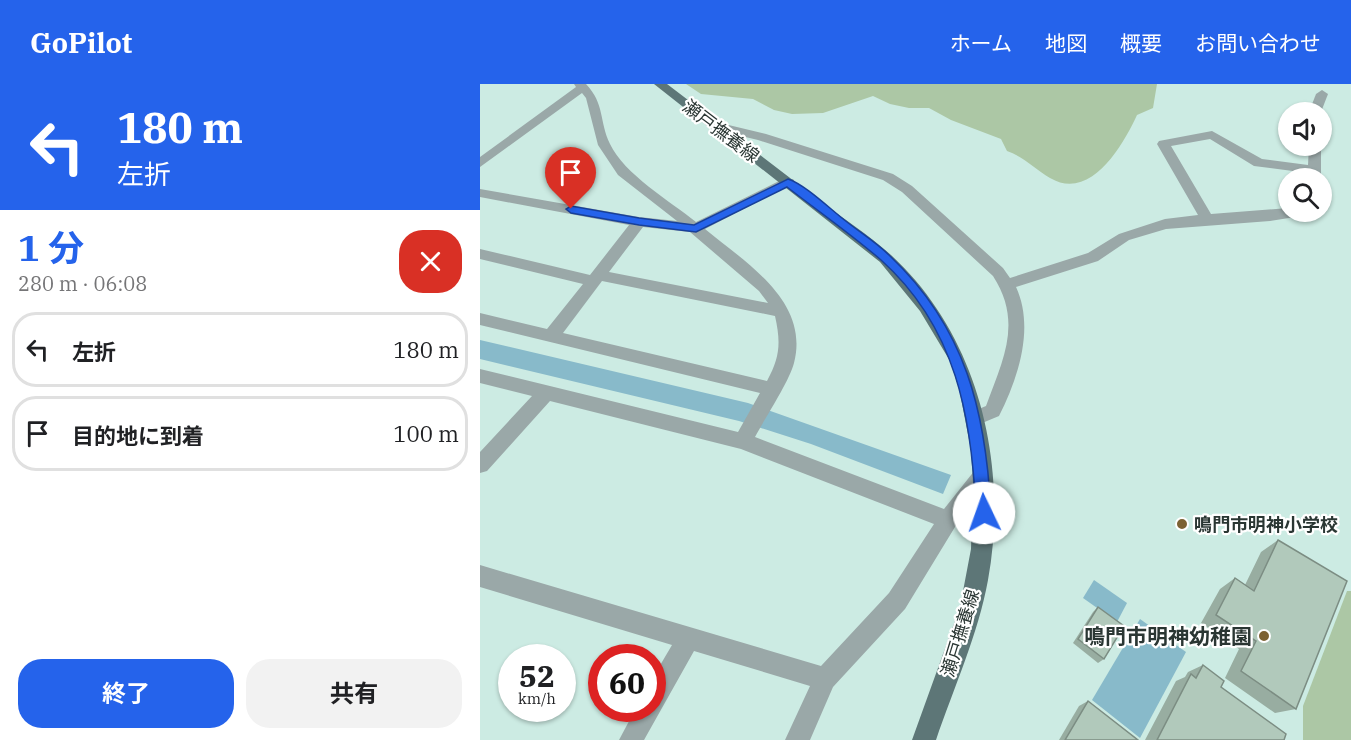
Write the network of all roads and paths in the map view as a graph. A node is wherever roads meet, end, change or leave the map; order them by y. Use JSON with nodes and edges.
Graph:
{"nodes":[{"id":1,"x":660,"y":84,"type":"edge"},
{"id":2,"x":582,"y":85,"type":"edge"},
{"id":3,"x":1322,"y":94,"type":"dead end"},
{"id":4,"x":1318,"y":102,"type":"edge"},
{"id":5,"x":716,"y":126,"type":"junction"},
{"id":6,"x":480,"y":163,"type":"edge"},
{"id":7,"x":1284,"y":168,"type":"edge"},
{"id":8,"x":788,"y":182,"type":"junction"},
{"id":9,"x":480,"y":193,"type":"edge"},
{"id":10,"x":1278,"y":215,"type":"edge"},
{"id":11,"x":1207,"y":219,"type":"junction"},
{"id":12,"x":639,"y":222,"type":"junction"},
{"id":13,"x":696,"y":228,"type":"junction"},
{"id":14,"x":480,"y":254,"type":"edge"},
{"id":15,"x":596,"y":278,"type":"junction"},
{"id":16,"x":1008,"y":284,"type":"junction"},
{"id":17,"x":782,"y":310,"type":"junction"},
{"id":18,"x":480,"y":319,"type":"edge"},
{"id":19,"x":551,"y":336,"type":"junction"},
{"id":20,"x":480,"y":376,"type":"edge"},
{"id":21,"x":546,"y":393,"type":"junction"},
{"id":22,"x":768,"y":396,"type":"junction"},
{"id":23,"x":975,"y":418,"type":"junction"},
{"id":24,"x":745,"y":437,"type":"junction"},
{"id":25,"x":480,"y":464,"type":"edge"},
{"id":26,"x":982,"y":476,"type":"junction"},
{"id":27,"x":948,"y":520,"type":"junction"},
{"id":28,"x":480,"y":576,"type":"edge"},
{"id":29,"x":689,"y":638,"type":"junction"},
{"id":30,"x":666,"y":678,"type":"edge"},
{"id":31,"x":825,"y":679,"type":"junction"},
{"id":32,"x":641,"y":722,"type":"edge"},
{"id":33,"x":631,"y":740,"type":"edge"},
{"id":34,"x":798,"y":740,"type":"edge"},
{"id":35,"x":924,"y":740,"type":"edge"}],
"edges":[{"from":1,"to":5,"type":"main road","name":"瀬戸撫養線"},
{"from":2,"to":6,"type":"street"},
{"from":2,"to":13,"type":"street"},
{"from":3,"to":4,"type":"street"},
{"from":5,"to":8,"type":"main road","name":"瀬戸撫養線"},
{"from":5,"to":16,"type":"street"},
{"from":7,"to":11,"type":"street"},
{"from":8,"to":13,"type":"street"},
{"from":8,"to":23,"type":"main road","name":"瀬戸撫養線"},
{"from":9,"to":12,"type":"street"},
{"from":10,"to":11,"type":"street"},
{"from":11,"to":16,"type":"street"},
{"from":12,"to":13,"type":"street"},
{"from":12,"to":15,"type":"street"},
{"from":13,"to":17,"type":"street"},
{"from":14,"to":15,"type":"street"},
{"from":15,"to":17,"type":"street"},
{"from":15,"to":19,"type":"street"},
{"from":16,"to":23,"type":"street"},
{"from":17,"to":22,"type":"street"},
{"from":18,"to":19,"type":"street"},
{"from":19,"to":22,"type":"street"},
{"from":20,"to":21,"type":"street"},
{"from":21,"to":24,"type":"street"},
{"from":21,"to":25,"type":"street"},
{"from":22,"to":24,"type":"street"},
{"from":23,"to":26,"type":"main road","name":"瀬戸撫養線"},
{"from":24,"to":27,"type":"street"},
{"from":26,"to":27,"type":"street"},
{"from":26,"to":35,"type":"main road","name":"瀬戸撫養線"},
{"from":27,"to":31,"type":"street"},
{"from":28,"to":29,"type":"street"},
{"from":29,"to":30,"type":"street"},
{"from":29,"to":31,"type":"street"},
{"from":31,"to":34,"type":"street"},
{"from":32,"to":33,"type":"street"}]}
